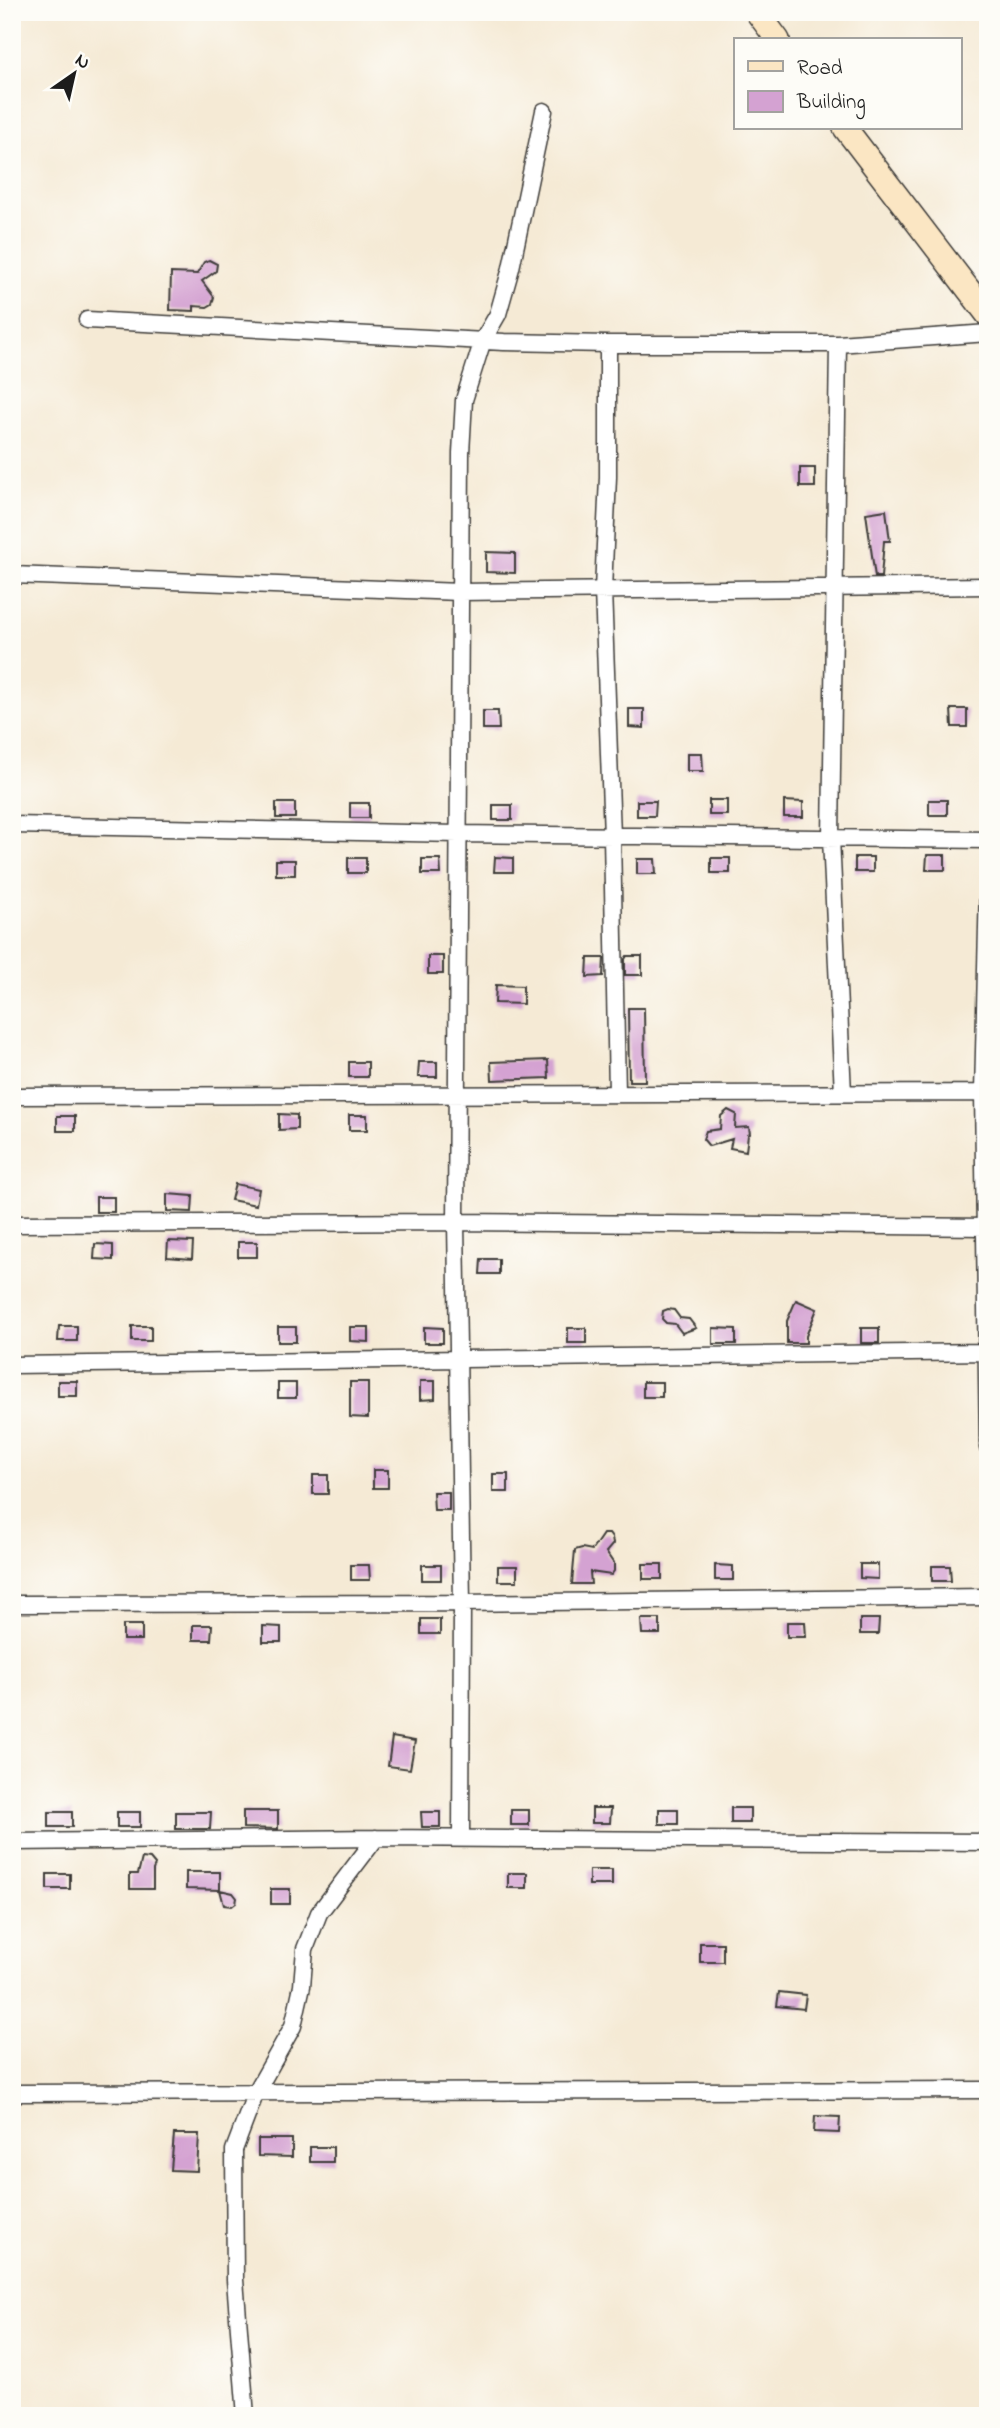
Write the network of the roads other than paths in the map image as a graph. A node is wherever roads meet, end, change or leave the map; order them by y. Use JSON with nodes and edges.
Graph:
{"nodes":[{"id":1,"x":757,"y":12,"type":"edge"},
{"id":2,"x":776,"y":38,"type":"edge"},
{"id":3,"x":544,"y":111,"type":"dead end"},
{"id":4,"x":847,"y":130,"type":"edge"},
{"id":5,"x":988,"y":315,"type":"edge"},
{"id":6,"x":87,"y":320,"type":"dead end"},
{"id":7,"x":988,"y":333,"type":"edge"},
{"id":8,"x":483,"y":340,"type":"junction"},
{"id":9,"x":608,"y":344,"type":"junction"},
{"id":10,"x":838,"y":344,"type":"junction"},
{"id":11,"x":12,"y":575,"type":"edge"},
{"id":12,"x":988,"y":586,"type":"edge"},
{"id":13,"x":833,"y":588,"type":"junction"},
{"id":14,"x":603,"y":590,"type":"junction"},
{"id":15,"x":460,"y":592,"type":"junction"},
{"id":16,"x":12,"y":825,"type":"edge"},
{"id":17,"x":458,"y":834,"type":"junction"},
{"id":18,"x":612,"y":836,"type":"junction"},
{"id":19,"x":831,"y":838,"type":"junction"},
{"id":20,"x":988,"y":840,"type":"edge"},
{"id":21,"x":988,"y":886,"type":"edge"},
{"id":22,"x":617,"y":1093,"type":"junction"},
{"id":23,"x":843,"y":1093,"type":"junction"},
{"id":24,"x":985,"y":1093,"type":"edge"},
{"id":25,"x":458,"y":1094,"type":"junction"},
{"id":26,"x":12,"y":1096,"type":"edge"},
{"id":27,"x":456,"y":1222,"type":"junction"},
{"id":28,"x":12,"y":1224,"type":"edge"},
{"id":29,"x":986,"y":1227,"type":"edge"},
{"id":30,"x":987,"y":1352,"type":"edge"},
{"id":31,"x":460,"y":1359,"type":"junction"},
{"id":32,"x":12,"y":1365,"type":"edge"},
{"id":33,"x":988,"y":1448,"type":"edge"},
{"id":34,"x":988,"y":1597,"type":"edge"},
{"id":35,"x":462,"y":1603,"type":"junction"},
{"id":36,"x":12,"y":1604,"type":"edge"},
{"id":37,"x":376,"y":1838,"type":"junction"},
{"id":38,"x":461,"y":1839,"type":"junction"},
{"id":39,"x":12,"y":1842,"type":"edge"},
{"id":40,"x":988,"y":1842,"type":"edge"},
{"id":41,"x":988,"y":2090,"type":"edge"},
{"id":42,"x":256,"y":2092,"type":"junction"},
{"id":43,"x":12,"y":2093,"type":"edge"},
{"id":44,"x":246,"y":2416,"type":"edge"}],
"edges":[{"from":1,"to":2,"type":"main road"},
{"from":3,"to":8,"type":"street"},
{"from":4,"to":5,"type":"main road"},
{"from":6,"to":8,"type":"street"},
{"from":7,"to":10,"type":"street"},
{"from":8,"to":9,"type":"street"},
{"from":8,"to":15,"type":"street"},
{"from":9,"to":10,"type":"street"},
{"from":9,"to":14,"type":"street"},
{"from":10,"to":13,"type":"street"},
{"from":11,"to":15,"type":"street"},
{"from":12,"to":13,"type":"street"},
{"from":13,"to":14,"type":"street"},
{"from":13,"to":19,"type":"street"},
{"from":14,"to":15,"type":"street"},
{"from":14,"to":18,"type":"street"},
{"from":15,"to":17,"type":"street"},
{"from":16,"to":17,"type":"street"},
{"from":17,"to":18,"type":"street"},
{"from":17,"to":25,"type":"street"},
{"from":18,"to":19,"type":"street"},
{"from":18,"to":22,"type":"street"},
{"from":19,"to":20,"type":"street"},
{"from":19,"to":23,"type":"street"},
{"from":21,"to":24,"type":"street"},
{"from":22,"to":23,"type":"street"},
{"from":22,"to":25,"type":"street"},
{"from":23,"to":24,"type":"street"},
{"from":24,"to":29,"type":"street"},
{"from":25,"to":26,"type":"street"},
{"from":25,"to":27,"type":"street"},
{"from":27,"to":28,"type":"street"},
{"from":27,"to":29,"type":"street"},
{"from":27,"to":31,"type":"street"},
{"from":29,"to":30,"type":"street"},
{"from":30,"to":31,"type":"street"},
{"from":30,"to":33,"type":"street"},
{"from":31,"to":32,"type":"street"},
{"from":31,"to":35,"type":"street"},
{"from":34,"to":35,"type":"street"},
{"from":35,"to":36,"type":"street"},
{"from":35,"to":38,"type":"street"},
{"from":37,"to":38,"type":"street"},
{"from":37,"to":39,"type":"street"},
{"from":37,"to":42,"type":"street"},
{"from":38,"to":40,"type":"street"},
{"from":41,"to":42,"type":"street"},
{"from":42,"to":43,"type":"street"},
{"from":42,"to":44,"type":"street"}]}
